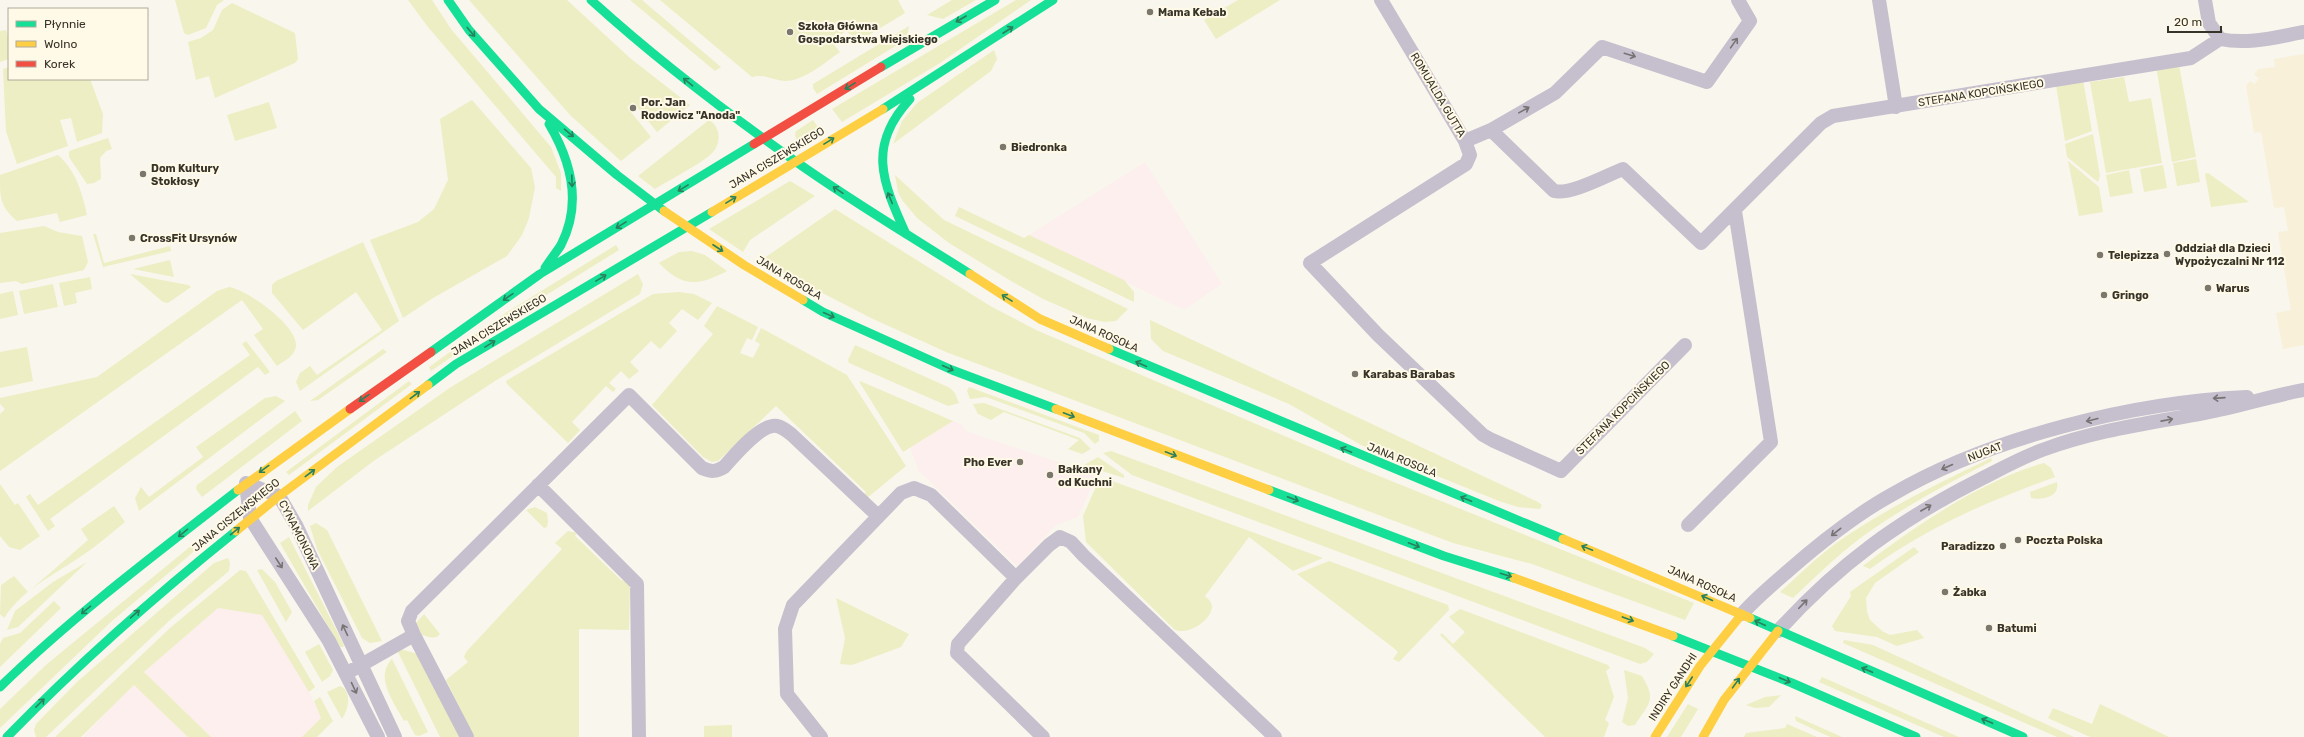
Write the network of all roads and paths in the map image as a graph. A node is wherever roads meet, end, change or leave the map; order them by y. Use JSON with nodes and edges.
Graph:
{"nodes":[{"id":1,"x":448,"y":0,"type":"edge"},
{"id":2,"x":591,"y":0,"type":"edge"},
{"id":3,"x":995,"y":0,"type":"edge"},
{"id":4,"x":1054,"y":0,"type":"edge"},
{"id":5,"x":1381,"y":0,"type":"edge"},
{"id":6,"x":1738,"y":0,"type":"edge"},
{"id":7,"x":1878,"y":0,"type":"edge"},
{"id":8,"x":2205,"y":0,"type":"edge"},
{"id":9,"x":2304,"y":32,"type":"edge"},
{"id":10,"x":2220,"y":39,"type":"junction"},
{"id":11,"x":940,"y":74,"type":"junction"},
{"id":12,"x":1896,"y":107,"type":"junction"},
{"id":13,"x":539,"y":108,"type":"junction"},
{"id":14,"x":1491,"y":130,"type":"junction"},
{"id":15,"x":764,"y":138,"type":"junction"},
{"id":16,"x":1465,"y":141,"type":"junction"},
{"id":17,"x":796,"y":162,"type":"junction"},
{"id":18,"x":654,"y":205,"type":"junction"},
{"id":19,"x":1735,"y":211,"type":"junction"},
{"id":20,"x":685,"y":227,"type":"junction"},
{"id":21,"x":906,"y":234,"type":"junction"},
{"id":22,"x":540,"y":274,"type":"junction"},
{"id":23,"x":1685,"y":345,"type":"dead end"},
{"id":24,"x":2304,"y":390,"type":"edge"},
{"id":25,"x":2272,"y":396,"type":"junction"},
{"id":26,"x":246,"y":483,"type":"junction"},
{"id":27,"x":538,"y":485,"type":"junction"},
{"id":28,"x":279,"y":496,"type":"junction"},
{"id":29,"x":878,"y":516,"type":"junction"},
{"id":30,"x":250,"y":518,"type":"junction"},
{"id":31,"x":1688,"y":525,"type":"dead end"},
{"id":32,"x":1016,"y":578,"type":"junction"},
{"id":33,"x":1742,"y":614,"type":"junction"},
{"id":34,"x":1778,"y":631,"type":"junction"},
{"id":35,"x":414,"y":635,"type":"junction"},
{"id":36,"x":1711,"y":651,"type":"junction"},
{"id":37,"x":362,"y":665,"type":"junction"},
{"id":38,"x":1749,"y":665,"type":"junction"},
{"id":39,"x":347,"y":673,"type":"junction"},
{"id":40,"x":0,"y":687,"type":"edge"},
{"id":41,"x":1036,"y":734,"type":"edge"},
{"id":42,"x":7,"y":737,"type":"edge"},
{"id":43,"x":378,"y":737,"type":"edge"},
{"id":44,"x":395,"y":737,"type":"edge"},
{"id":45,"x":467,"y":737,"type":"edge"},
{"id":46,"x":639,"y":737,"type":"edge"},
{"id":47,"x":821,"y":737,"type":"edge"},
{"id":48,"x":1275,"y":737,"type":"edge"},
{"id":49,"x":1655,"y":737,"type":"edge"},
{"id":50,"x":1702,"y":737,"type":"edge"},
{"id":51,"x":1916,"y":737,"type":"edge"},
{"id":52,"x":2022,"y":737,"type":"edge"}],
"edges":[{"from":1,"to":13,"type":"main road","one_way":true},
{"from":15,"to":2,"type":"main road","name":"JANA ROSOŁA","one_way":true},
{"from":3,"to":15,"type":"main road","name":"JANA CISZEWSKIEGO","one_way":true},
{"from":11,"to":4,"type":"main road","name":"JANA CISZEWSKIEGO","one_way":true},
{"from":5,"to":16,"type":"street","name":"ROMUALDA GUTTA"},
{"from":14,"to":6,"type":"street","name":"ROMUALDA GUTTA","one_way":true},
{"from":7,"to":12,"type":"street"},
{"from":8,"to":10,"type":"street"},
{"from":9,"to":10,"type":"street"},
{"from":10,"to":12,"type":"street","name":"STEFANA KOPCIŃSKIEGO"},
{"from":17,"to":11,"type":"main road","name":"JANA CISZEWSKIEGO","one_way":true},
{"from":21,"to":11,"type":"main road","one_way":true},
{"from":12,"to":19,"type":"street","name":"STEFANA KOPCIŃSKIEGO"},
{"from":13,"to":18,"type":"main road","name":"JANA ROSOŁA","one_way":true},
{"from":13,"to":22,"type":"main road","one_way":true},
{"from":14,"to":16,"type":"street","name":"ROMUALDA GUTTA"},
{"from":14,"to":19,"type":"street","name":"STEFANA KOPCIŃSKIEGO"},
{"from":15,"to":17,"type":"main road","name":"JANA ROSOŁA"},
{"from":15,"to":18,"type":"main road","name":"JANA CISZEWSKIEGO","one_way":true},
{"from":16,"to":23,"type":"street","name":"STEFANA KOPCIŃSKIEGO"},
{"from":20,"to":17,"type":"main road","name":"JANA CISZEWSKIEGO","one_way":true},
{"from":21,"to":17,"type":"main road","name":"JANA ROSOŁA","one_way":true},
{"from":18,"to":20,"type":"main road","name":"JANA ROSOŁA"},
{"from":18,"to":22,"type":"main road","name":"JANA CISZEWSKIEGO","one_way":true},
{"from":19,"to":31,"type":"street"},
{"from":28,"to":20,"type":"main road","name":"JANA CISZEWSKIEGO","one_way":true},
{"from":20,"to":36,"type":"main road","name":"JANA ROSOŁA","one_way":true},
{"from":33,"to":21,"type":"main road","name":"JANA ROSOŁA","one_way":true},
{"from":22,"to":26,"type":"main road","name":"JANA CISZEWSKIEGO","one_way":true},
{"from":24,"to":25,"type":"street","name":"NUGAT"},
{"from":25,"to":33,"type":"street","name":"NUGAT","one_way":true},
{"from":34,"to":25,"type":"street","name":"NUGAT","one_way":true},
{"from":26,"to":28,"type":"street","name":"CYNAMONOWA"},
{"from":26,"to":30,"type":"street"},
{"from":26,"to":40,"type":"main road","name":"JANA CISZEWSKIEGO","one_way":true},
{"from":27,"to":29,"type":"street"},
{"from":27,"to":35,"type":"street"},
{"from":27,"to":46,"type":"street"},
{"from":28,"to":30,"type":"main road","name":"JANA CISZEWSKIEGO"},
{"from":37,"to":28,"type":"street","name":"CYNAMONOWA","one_way":true},
{"from":29,"to":32,"type":"street"},
{"from":29,"to":47,"type":"street"},
{"from":30,"to":39,"type":"street","one_way":true},
{"from":42,"to":30,"type":"main road","name":"JANA CISZEWSKIEGO","one_way":true},
{"from":32,"to":41,"type":"street"},
{"from":32,"to":48,"type":"street"},
{"from":34,"to":33,"type":"main road","name":"JANA ROSOŁA","one_way":true},
{"from":33,"to":36,"type":"main road","name":"INDIRY GANDHI"},
{"from":34,"to":38,"type":"main road"},
{"from":52,"to":34,"type":"main road","name":"JANA ROSOŁA","one_way":true},
{"from":35,"to":37,"type":"street"},
{"from":35,"to":45,"type":"street"},
{"from":36,"to":38,"type":"main road","name":"JANA ROSOŁA"},
{"from":36,"to":49,"type":"main road","name":"INDIRY GANDHI","one_way":true},
{"from":37,"to":39,"type":"street"},
{"from":37,"to":44,"type":"street","name":"CYNAMONOWA"},
{"from":50,"to":38,"type":"main road","one_way":true},
{"from":38,"to":51,"type":"main road","name":"JANA ROSOŁA","one_way":true},
{"from":39,"to":43,"type":"street","one_way":true}]}
